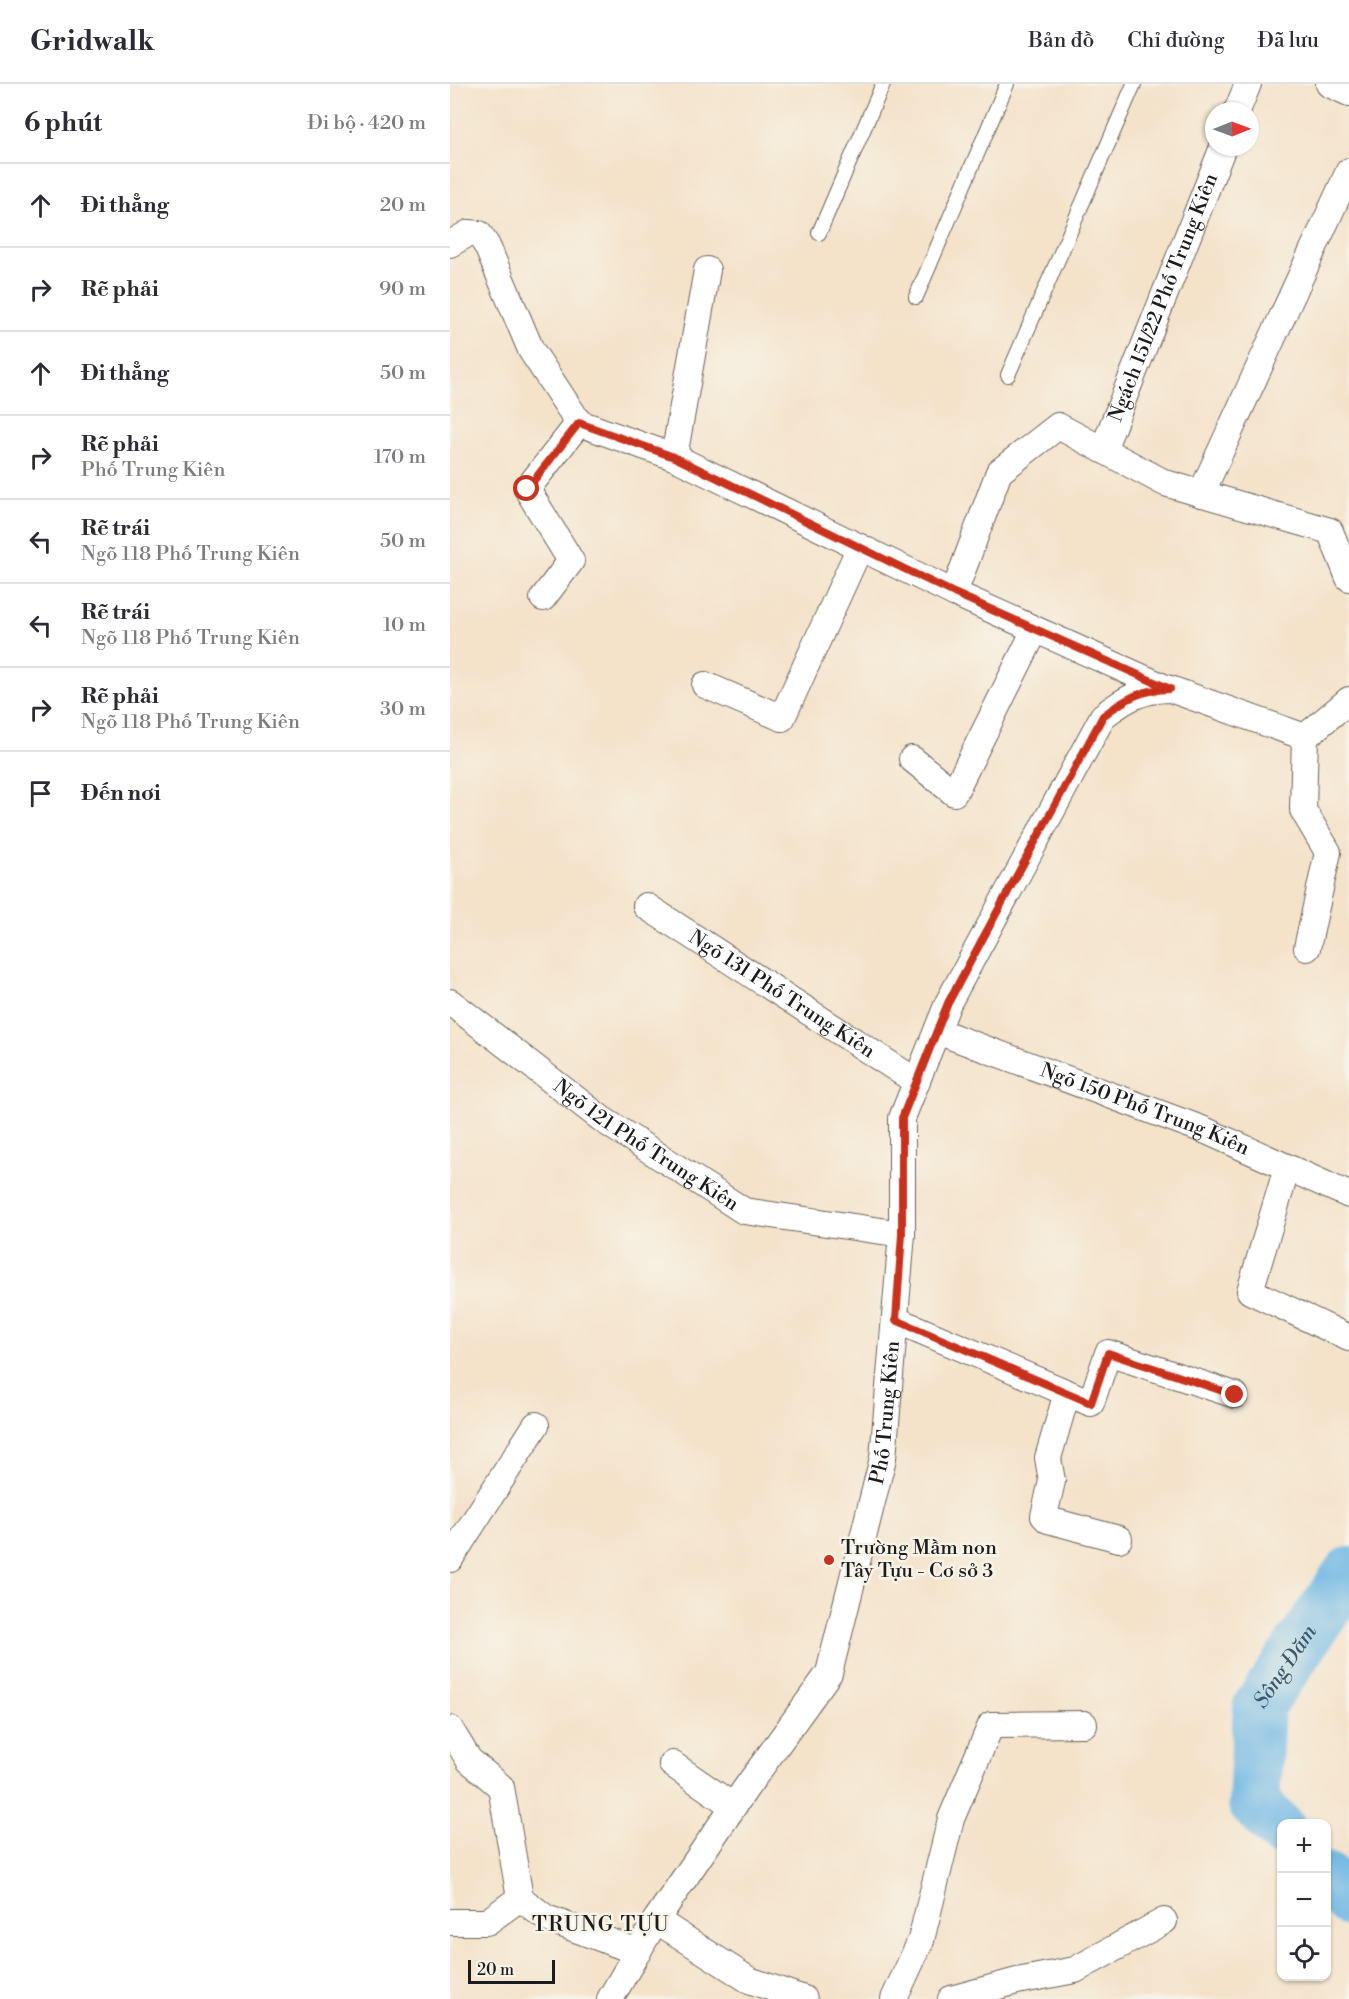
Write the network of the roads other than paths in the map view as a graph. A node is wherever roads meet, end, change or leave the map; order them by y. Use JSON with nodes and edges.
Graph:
{"nodes":[{"id":1,"x":882,"y":84,"type":"edge"},
{"id":2,"x":1006,"y":84,"type":"edge"},
{"id":3,"x":1134,"y":84,"type":"edge"},
{"id":4,"x":1248,"y":84,"type":"edge"},
{"id":5,"x":1329,"y":84,"type":"edge"},
{"id":6,"x":1349,"y":93,"type":"edge"},
{"id":7,"x":1241,"y":102,"type":"edge"},
{"id":8,"x":1219,"y":156,"type":"edge"},
{"id":9,"x":1349,"y":171,"type":"edge"},
{"id":10,"x":819,"y":233,"type":"dead end"},
{"id":11,"x":450,"y":244,"type":"edge"},
{"id":12,"x":706,"y":270,"type":"dead end"},
{"id":13,"x":916,"y":297,"type":"dead end"},
{"id":14,"x":1008,"y":375,"type":"dead end"},
{"id":15,"x":579,"y":423,"type":"junction"},
{"id":16,"x":1103,"y":450,"type":"junction"},
{"id":17,"x":674,"y":457,"type":"junction"},
{"id":18,"x":1201,"y":494,"type":"junction"},
{"id":19,"x":860,"y":547,"type":"junction"},
{"id":20,"x":1349,"y":578,"type":"edge"},
{"id":21,"x":954,"y":593,"type":"junction"},
{"id":22,"x":543,"y":598,"type":"dead end"},
{"id":23,"x":1035,"y":630,"type":"junction"},
{"id":24,"x":705,"y":685,"type":"dead end"},
{"id":25,"x":1170,"y":689,"type":"junction"},
{"id":26,"x":1349,"y":700,"type":"edge"},
{"id":27,"x":1305,"y":737,"type":"junction"},
{"id":28,"x":912,"y":759,"type":"dead end"},
{"id":29,"x":646,"y":906,"type":"dead end"},
{"id":30,"x":1307,"y":948,"type":"dead end"},
{"id":31,"x":450,"y":1002,"type":"edge"},
{"id":32,"x":937,"y":1031,"type":"junction"},
{"id":33,"x":917,"y":1082,"type":"junction"},
{"id":34,"x":1287,"y":1168,"type":"junction"},
{"id":35,"x":1349,"y":1195,"type":"edge"},
{"id":36,"x":902,"y":1234,"type":"junction"},
{"id":37,"x":896,"y":1320,"type":"junction"},
{"id":38,"x":1349,"y":1338,"type":"edge"},
{"id":39,"x":1067,"y":1393,"type":"junction"},
{"id":40,"x":1235,"y":1395,"type":"dead end"},
{"id":41,"x":536,"y":1425,"type":"dead end"},
{"id":42,"x":1119,"y":1539,"type":"dead end"},
{"id":43,"x":450,"y":1559,"type":"edge"},
{"id":44,"x":1084,"y":1724,"type":"dead end"},
{"id":45,"x":450,"y":1729,"type":"edge"},
{"id":46,"x":460,"y":1757,"type":"edge"},
{"id":47,"x":672,"y":1764,"type":"dead end"},
{"id":48,"x":733,"y":1806,"type":"junction"},
{"id":49,"x":520,"y":1898,"type":"junction"},
{"id":50,"x":656,"y":1920,"type":"junction"},
{"id":51,"x":1164,"y":1921,"type":"dead end"},
{"id":52,"x":450,"y":1922,"type":"edge"},
{"id":53,"x":638,"y":1952,"type":"junction"},
{"id":54,"x":610,"y":1999,"type":"edge"},
{"id":55,"x":804,"y":1999,"type":"edge"},
{"id":56,"x":894,"y":1999,"type":"edge"},
{"id":57,"x":951,"y":1999,"type":"edge"}],
"edges":[{"from":1,"to":10,"type":"lane"},
{"from":2,"to":13,"type":"lane"},
{"from":3,"to":14,"type":"lane"},
{"from":4,"to":7,"type":"street"},
{"from":5,"to":6,"type":"street"},
{"from":8,"to":16,"type":"street","name":"Ngách 151/22 Phố Trung Kiên"},
{"from":9,"to":18,"type":"street"},
{"from":11,"to":15,"type":"street"},
{"from":12,"to":17,"type":"street"},
{"from":15,"to":17,"type":"street"},
{"from":15,"to":22,"type":"street"},
{"from":16,"to":18,"type":"street"},
{"from":16,"to":21,"type":"street"},
{"from":17,"to":19,"type":"street"},
{"from":18,"to":20,"type":"street"},
{"from":19,"to":21,"type":"street"},
{"from":19,"to":24,"type":"street"},
{"from":21,"to":23,"type":"street"},
{"from":23,"to":25,"type":"street"},
{"from":23,"to":28,"type":"street"},
{"from":25,"to":27,"type":"street","name":"Phố Trung Kiên"},
{"from":25,"to":32,"type":"street","name":"Phố Trung Kiên"},
{"from":26,"to":27,"type":"street"},
{"from":27,"to":30,"type":"street"},
{"from":29,"to":33,"type":"street","name":"Ngõ 131 Phố Trung Kiên"},
{"from":31,"to":36,"type":"street","name":"Ngõ 121 Phố Trung Kiên"},
{"from":32,"to":33,"type":"street","name":"Phố Trung Kiên"},
{"from":32,"to":34,"type":"street","name":"Ngõ 150 Phố Trung Kiên"},
{"from":33,"to":36,"type":"street","name":"Phố Trung Kiên"},
{"from":34,"to":35,"type":"street","name":"Ngõ 150 Phố Trung Kiên"},
{"from":34,"to":38,"type":"street"},
{"from":36,"to":37,"type":"street","name":"Phố Trung Kiên"},
{"from":37,"to":39,"type":"street"},
{"from":37,"to":48,"type":"street","name":"Phố Trung Kiên"},
{"from":39,"to":40,"type":"street"},
{"from":39,"to":42,"type":"street"},
{"from":41,"to":43,"type":"street"},
{"from":44,"to":56,"type":"street"},
{"from":45,"to":46,"type":"street"},
{"from":46,"to":49,"type":"street"},
{"from":47,"to":48,"type":"street"},
{"from":48,"to":50,"type":"street","name":"Phố Trung Kiên"},
{"from":49,"to":52,"type":"street"},
{"from":49,"to":53,"type":"street"},
{"from":50,"to":53,"type":"street","name":"Phố Trung Kiên"},
{"from":50,"to":55,"type":"street"},
{"from":51,"to":57,"type":"street"},
{"from":53,"to":54,"type":"street","name":"Phố Trung Kiên"}]}
